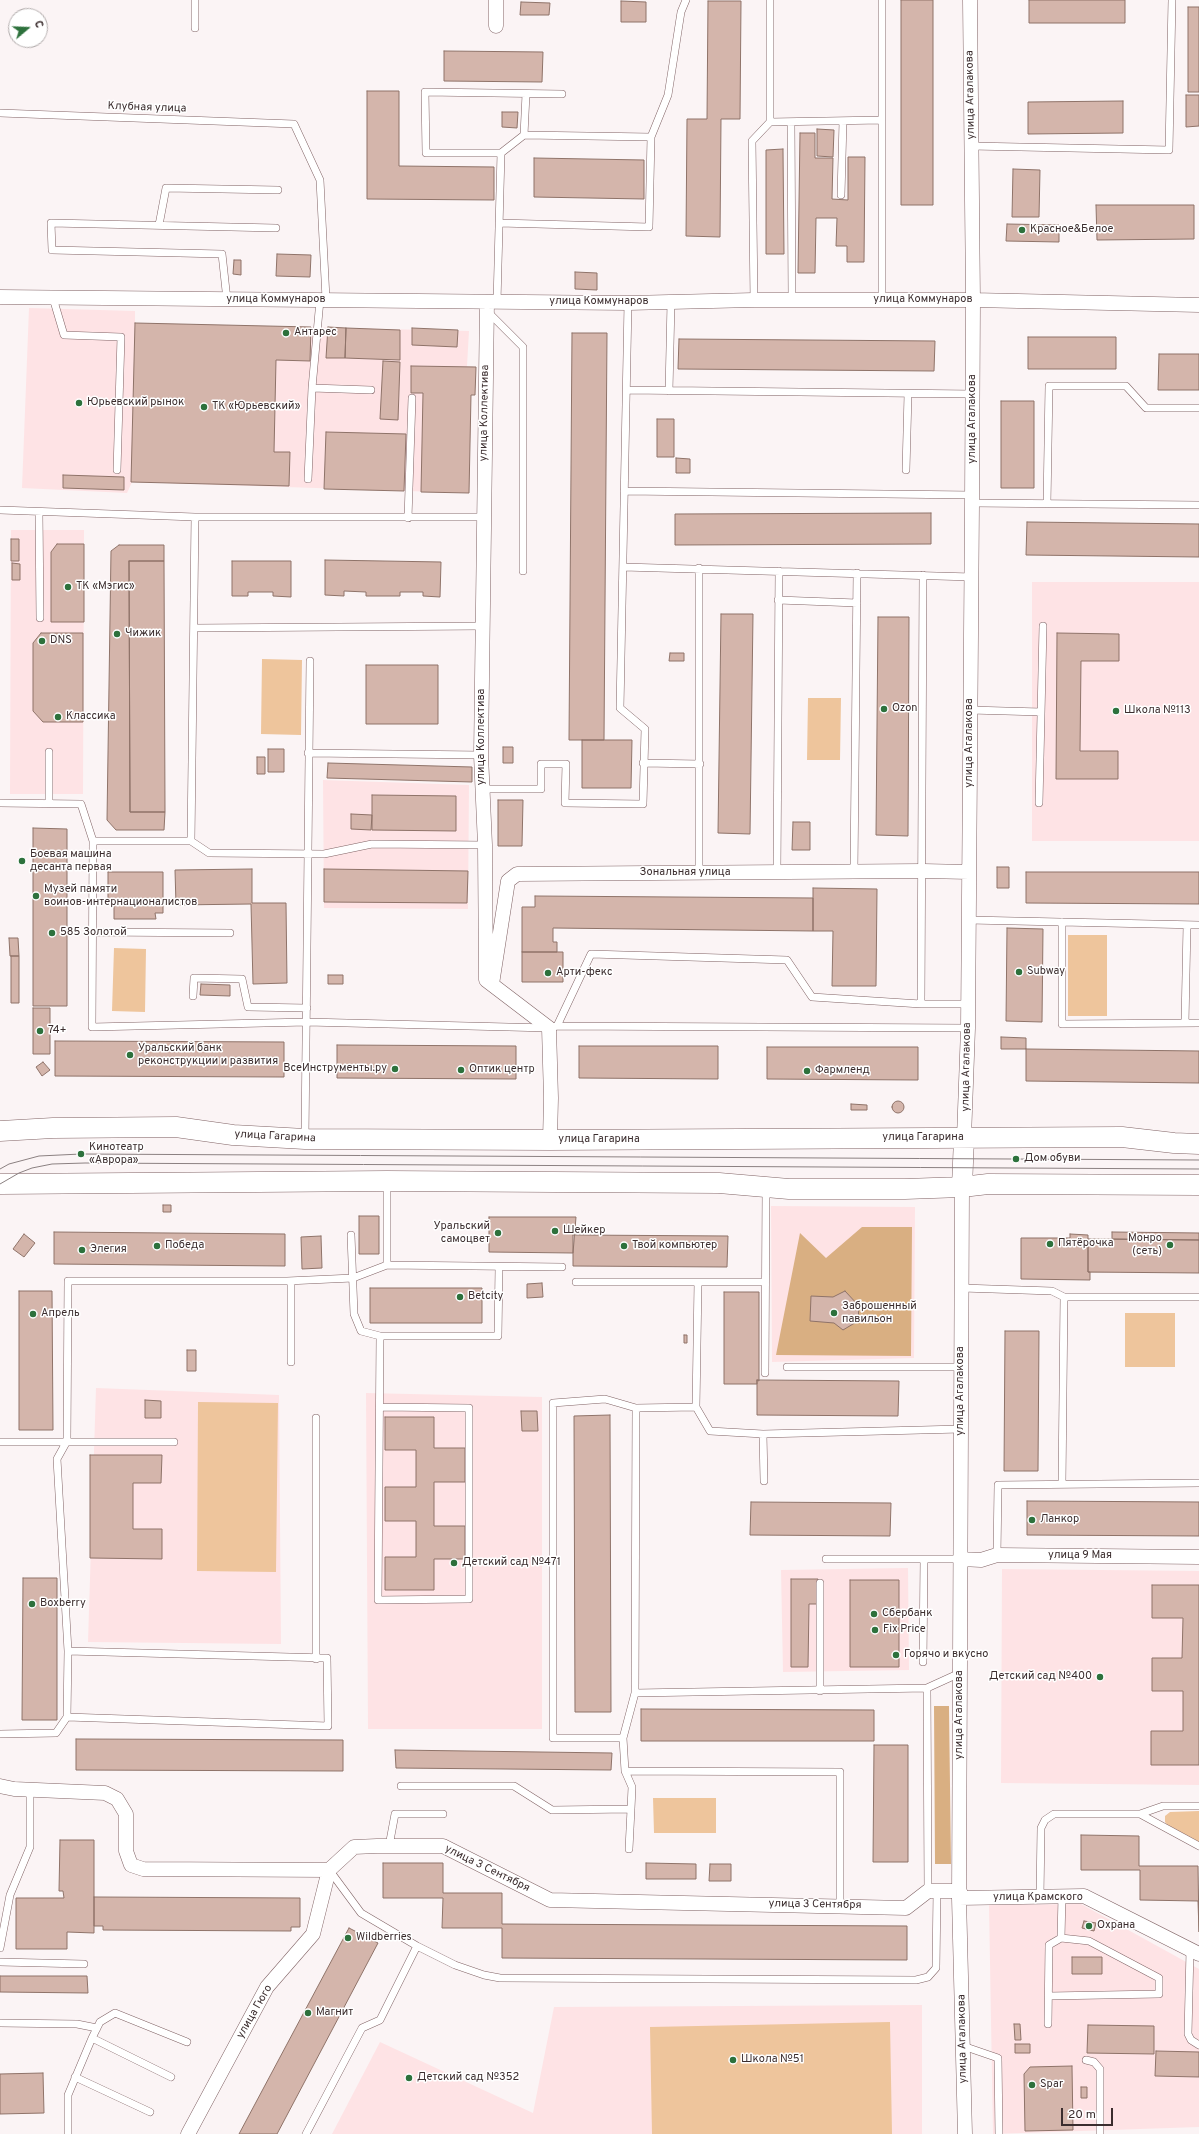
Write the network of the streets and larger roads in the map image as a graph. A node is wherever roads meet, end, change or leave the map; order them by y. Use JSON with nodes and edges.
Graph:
{"nodes":[{"id":1,"x":496,"y":0,"type":"edge"},
{"id":2,"x":970,"y":0,"type":"edge"},
{"id":3,"x":496,"y":26,"type":"dead end"},
{"id":4,"x":0,"y":297,"type":"edge"},
{"id":5,"x":973,"y":300,"type":"junction"},
{"id":6,"x":490,"y":305,"type":"junction"},
{"id":7,"x":1199,"y":305,"type":"edge"},
{"id":8,"x":969,"y":872,"type":"junction"},
{"id":9,"x":492,"y":986,"type":"junction"},
{"id":10,"x":0,"y":1131,"type":"edge"},
{"id":11,"x":964,"y":1138,"type":"junction"},
{"id":12,"x":550,"y":1140,"type":"junction"},
{"id":13,"x":1199,"y":1144,"type":"edge"},
{"id":14,"x":0,"y":1184,"type":"edge"},
{"id":15,"x":1199,"y":1184,"type":"edge"},
{"id":16,"x":962,"y":1187,"type":"junction"},
{"id":17,"x":1199,"y":1557,"type":"edge"},
{"id":18,"x":961,"y":1559,"type":"junction"},
{"id":19,"x":0,"y":1786,"type":"edge"},
{"id":20,"x":329,"y":1870,"type":"junction"},
{"id":21,"x":959,"y":1895,"type":"junction"},
{"id":22,"x":1195,"y":1952,"type":"edge"},
{"id":23,"x":188,"y":2134,"type":"edge"},
{"id":24,"x":965,"y":2134,"type":"edge"}],
"edges":[{"from":1,"to":3,"type":"street"},
{"from":2,"to":5,"type":"street","name":"улица Агалакова"},
{"from":4,"to":6,"type":"street","name":"улица Коммунаров"},
{"from":5,"to":6,"type":"street","name":"улица Коммунаров"},
{"from":5,"to":7,"type":"street","name":"улица Коммунаров"},
{"from":5,"to":8,"type":"street","name":"улица Агалакова"},
{"from":6,"to":9,"type":"street","name":"улица Коллектива"},
{"from":8,"to":9,"type":"street","name":"Зональная улица"},
{"from":8,"to":11,"type":"street","name":"улица Агалакова"},
{"from":9,"to":12,"type":"street"},
{"from":10,"to":12,"type":"main road","name":"улица Гагарина"},
{"from":11,"to":12,"type":"main road","name":"улица Гагарина"},
{"from":11,"to":13,"type":"main road","name":"улица Гагарина"},
{"from":11,"to":16,"type":"main road","name":"улица Агалакова"},
{"from":14,"to":16,"type":"main road"},
{"from":15,"to":16,"type":"main road"},
{"from":16,"to":18,"type":"street","name":"улица Агалакова"},
{"from":17,"to":18,"type":"street","name":"улица 9 Мая"},
{"from":18,"to":21,"type":"street","name":"улица Агалакова"},
{"from":19,"to":20,"type":"street"},
{"from":20,"to":21,"type":"street","name":"улица 3 Сентября"},
{"from":20,"to":23,"type":"street","name":"улица Гюго"},
{"from":21,"to":22,"type":"street","name":"улица Крамского"},
{"from":21,"to":24,"type":"street","name":"улица Агалакова"}]}
